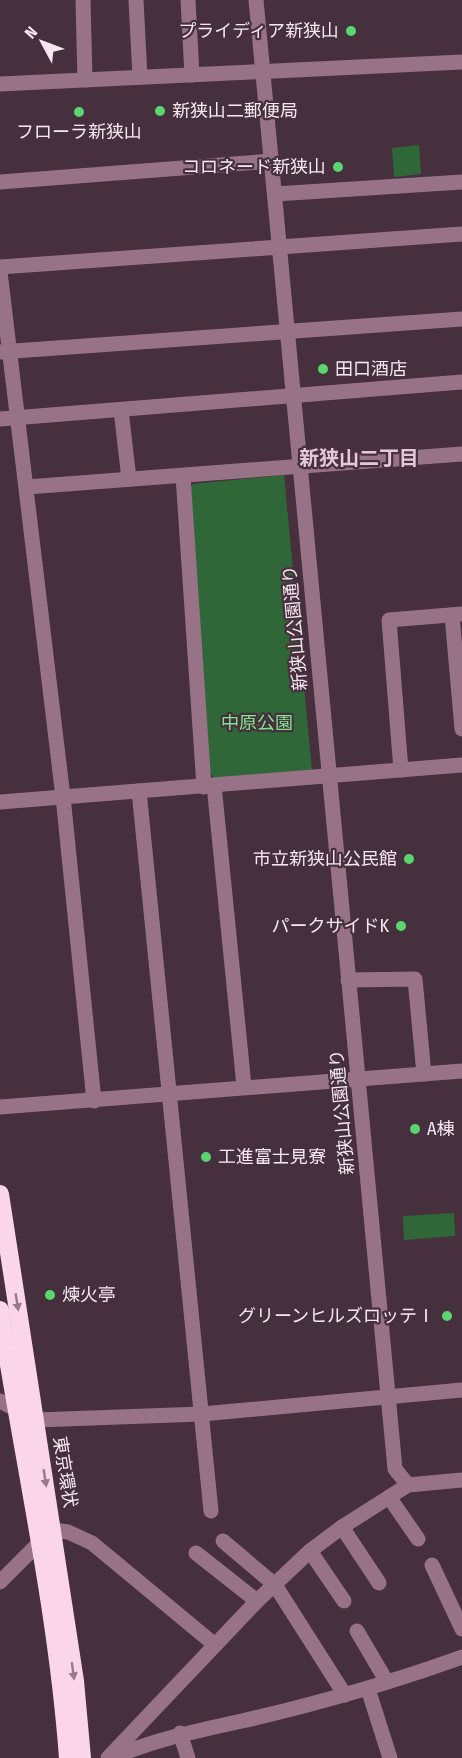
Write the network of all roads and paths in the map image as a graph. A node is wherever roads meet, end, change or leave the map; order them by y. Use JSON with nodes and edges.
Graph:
{"nodes":[{"id":1,"x":82,"y":0,"type":"edge"},
{"id":2,"x":136,"y":0,"type":"edge"},
{"id":3,"x":188,"y":0,"type":"edge"},
{"id":4,"x":256,"y":0,"type":"edge"},
{"id":5,"x":462,"y":62,"type":"edge"},
{"id":6,"x":262,"y":72,"type":"junction"},
{"id":7,"x":192,"y":75,"type":"junction"},
{"id":8,"x":140,"y":77,"type":"junction"},
{"id":9,"x":86,"y":80,"type":"junction"},
{"id":10,"x":0,"y":84,"type":"edge"},
{"id":11,"x":272,"y":161,"type":"junction"},
{"id":12,"x":0,"y":182,"type":"edge"},
{"id":13,"x":462,"y":182,"type":"edge"},
{"id":14,"x":275,"y":194,"type":"junction"},
{"id":15,"x":462,"y":234,"type":"edge"},
{"id":16,"x":280,"y":246,"type":"junction"},
{"id":17,"x":0,"y":267,"type":"edge"},
{"id":18,"x":0,"y":272,"type":"edge"},
{"id":19,"x":462,"y":319,"type":"edge"},
{"id":20,"x":289,"y":332,"type":"junction"},
{"id":21,"x":5,"y":352,"type":"edge"},
{"id":22,"x":462,"y":382,"type":"edge"},
{"id":23,"x":295,"y":395,"type":"junction"},
{"id":24,"x":121,"y":410,"type":"junction"},
{"id":25,"x":16,"y":418,"type":"junction"},
{"id":26,"x":0,"y":419,"type":"edge"},
{"id":27,"x":462,"y":454,"type":"edge"},
{"id":28,"x":301,"y":465,"type":"junction"},
{"id":29,"x":183,"y":476,"type":"junction"},
{"id":30,"x":129,"y":479,"type":"junction"},
{"id":31,"x":27,"y":487,"type":"junction"},
{"id":32,"x":457,"y":614,"type":"edge"},
{"id":33,"x":462,"y":729,"type":"edge"},
{"id":34,"x":462,"y":765,"type":"edge"},
{"id":35,"x":401,"y":770,"type":"junction"},
{"id":36,"x":328,"y":777,"type":"junction"},
{"id":37,"x":209,"y":786,"type":"junction"},
{"id":38,"x":139,"y":791,"type":"junction"},
{"id":39,"x":63,"y":797,"type":"junction"},
{"id":40,"x":0,"y":802,"type":"edge"},
{"id":41,"x":348,"y":980,"type":"junction"},
{"id":42,"x":462,"y":1071,"type":"edge"},
{"id":43,"x":424,"y":1074,"type":"junction"},
{"id":44,"x":358,"y":1078,"type":"junction"},
{"id":45,"x":244,"y":1086,"type":"junction"},
{"id":46,"x":169,"y":1093,"type":"junction"},
{"id":47,"x":94,"y":1101,"type":"junction"},
{"id":48,"x":0,"y":1107,"type":"edge"},
{"id":49,"x":0,"y":1194,"type":"edge"},
{"id":50,"x":0,"y":1310,"type":"edge"},
{"id":51,"x":462,"y":1390,"type":"edge"},
{"id":52,"x":388,"y":1396,"type":"junction"},
{"id":53,"x":8,"y":1404,"type":"edge"},
{"id":54,"x":202,"y":1414,"type":"junction"},
{"id":55,"x":36,"y":1420,"type":"junction"},
{"id":56,"x":462,"y":1480,"type":"edge"},
{"id":57,"x":408,"y":1485,"type":"junction"},
{"id":58,"x":389,"y":1497,"type":"junction"},
{"id":59,"x":211,"y":1510,"type":"dead end"},
{"id":60,"x":342,"y":1527,"type":"junction"},
{"id":61,"x":46,"y":1536,"type":"junction"},
{"id":62,"x":418,"y":1539,"type":"dead end"},
{"id":63,"x":223,"y":1542,"type":"dead end"},
{"id":64,"x":310,"y":1551,"type":"junction"},
{"id":65,"x":196,"y":1553,"type":"dead end"},
{"id":66,"x":432,"y":1565,"type":"dead end"},
{"id":67,"x":0,"y":1581,"type":"edge"},
{"id":68,"x":379,"y":1583,"type":"dead end"},
{"id":69,"x":275,"y":1585,"type":"junction"},
{"id":70,"x":257,"y":1601,"type":"junction"},
{"id":71,"x":344,"y":1601,"type":"dead end"},
{"id":72,"x":462,"y":1629,"type":"edge"},
{"id":73,"x":357,"y":1631,"type":"dead end"},
{"id":74,"x":215,"y":1645,"type":"junction"},
{"id":75,"x":462,"y":1657,"type":"edge"},
{"id":76,"x":387,"y":1682,"type":"junction"},
{"id":77,"x":368,"y":1689,"type":"junction"},
{"id":78,"x":345,"y":1695,"type":"junction"},
{"id":79,"x":180,"y":1733,"type":"junction"},
{"id":80,"x":68,"y":1758,"type":"edge"},
{"id":81,"x":82,"y":1758,"type":"edge"},
{"id":82,"x":110,"y":1758,"type":"edge"},
{"id":83,"x":188,"y":1758,"type":"edge"},
{"id":84,"x":390,"y":1758,"type":"edge"}],
"edges":[{"from":1,"to":9,"type":"street"},
{"from":2,"to":8,"type":"street"},
{"from":3,"to":7,"type":"street"},
{"from":4,"to":6,"type":"street","name":"新狭山公園通り"},
{"from":5,"to":6,"type":"street"},
{"from":6,"to":7,"type":"street"},
{"from":6,"to":11,"type":"street","name":"新狭山公園通り"},
{"from":7,"to":8,"type":"street"},
{"from":8,"to":9,"type":"street"},
{"from":9,"to":10,"type":"street"},
{"from":11,"to":12,"type":"street"},
{"from":11,"to":14,"type":"street","name":"新狭山公園通り"},
{"from":13,"to":14,"type":"street"},
{"from":14,"to":16,"type":"street","name":"新狭山公園通り"},
{"from":15,"to":16,"type":"street"},
{"from":16,"to":17,"type":"street"},
{"from":16,"to":20,"type":"street","name":"新狭山公園通り"},
{"from":18,"to":21,"type":"street"},
{"from":19,"to":20,"type":"street"},
{"from":20,"to":21,"type":"street"},
{"from":20,"to":23,"type":"street","name":"新狭山公園通り"},
{"from":21,"to":25,"type":"street"},
{"from":22,"to":23,"type":"street"},
{"from":23,"to":24,"type":"street"},
{"from":23,"to":28,"type":"street","name":"新狭山公園通り"},
{"from":24,"to":25,"type":"street"},
{"from":24,"to":30,"type":"street"},
{"from":25,"to":26,"type":"street"},
{"from":25,"to":31,"type":"street"},
{"from":27,"to":28,"type":"street"},
{"from":28,"to":29,"type":"street"},
{"from":28,"to":36,"type":"street","name":"新狭山公園通り"},
{"from":29,"to":30,"type":"street"},
{"from":29,"to":37,"type":"street"},
{"from":30,"to":31,"type":"street"},
{"from":31,"to":39,"type":"street"},
{"from":32,"to":33,"type":"street"},
{"from":32,"to":35,"type":"street"},
{"from":34,"to":35,"type":"street"},
{"from":35,"to":36,"type":"street"},
{"from":36,"to":37,"type":"street"},
{"from":36,"to":41,"type":"street","name":"新狭山公園通り"},
{"from":37,"to":38,"type":"street"},
{"from":37,"to":45,"type":"street"},
{"from":38,"to":39,"type":"street"},
{"from":38,"to":46,"type":"street"},
{"from":39,"to":40,"type":"street"},
{"from":39,"to":47,"type":"street"},
{"from":41,"to":43,"type":"street"},
{"from":41,"to":44,"type":"street","name":"新狭山公園通り"},
{"from":42,"to":43,"type":"street"},
{"from":43,"to":44,"type":"street"},
{"from":44,"to":45,"type":"street"},
{"from":44,"to":52,"type":"street","name":"新狭山公園通り"},
{"from":45,"to":46,"type":"street"},
{"from":46,"to":47,"type":"street"},
{"from":46,"to":54,"type":"street"},
{"from":47,"to":48,"type":"street"},
{"from":49,"to":55,"type":"highway","name":"東京環状","one_way":true},
{"from":50,"to":53,"type":"highway","name":"東京環状"},
{"from":51,"to":52,"type":"street"},
{"from":52,"to":54,"type":"street"},
{"from":52,"to":57,"type":"street","name":"新狭山公園通り"},
{"from":53,"to":55,"type":"street"},
{"from":53,"to":61,"type":"highway","name":"東京環状"},
{"from":54,"to":55,"type":"street"},
{"from":54,"to":59,"type":"street"},
{"from":55,"to":61,"type":"highway","name":"東京環状","one_way":true},
{"from":56,"to":57,"type":"street"},
{"from":57,"to":58,"type":"street"},
{"from":58,"to":60,"type":"street"},
{"from":58,"to":62,"type":"street"},
{"from":60,"to":64,"type":"street"},
{"from":60,"to":68,"type":"street"},
{"from":61,"to":67,"type":"street"},
{"from":61,"to":74,"type":"street"},
{"from":61,"to":80,"type":"highway","name":"東京環状"},
{"from":61,"to":81,"type":"highway","name":"東京環状","one_way":true},
{"from":63,"to":69,"type":"street"},
{"from":64,"to":69,"type":"street"},
{"from":64,"to":71,"type":"street"},
{"from":65,"to":70,"type":"street"},
{"from":66,"to":72,"type":"street"},
{"from":69,"to":70,"type":"street"},
{"from":69,"to":78,"type":"street"},
{"from":70,"to":74,"type":"street"},
{"from":73,"to":76,"type":"street"},
{"from":74,"to":82,"type":"street"},
{"from":75,"to":76,"type":"street"},
{"from":76,"to":77,"type":"street"},
{"from":77,"to":78,"type":"street"},
{"from":77,"to":84,"type":"street"},
{"from":78,"to":79,"type":"street"},
{"from":79,"to":82,"type":"street"},
{"from":79,"to":83,"type":"street"}]}
